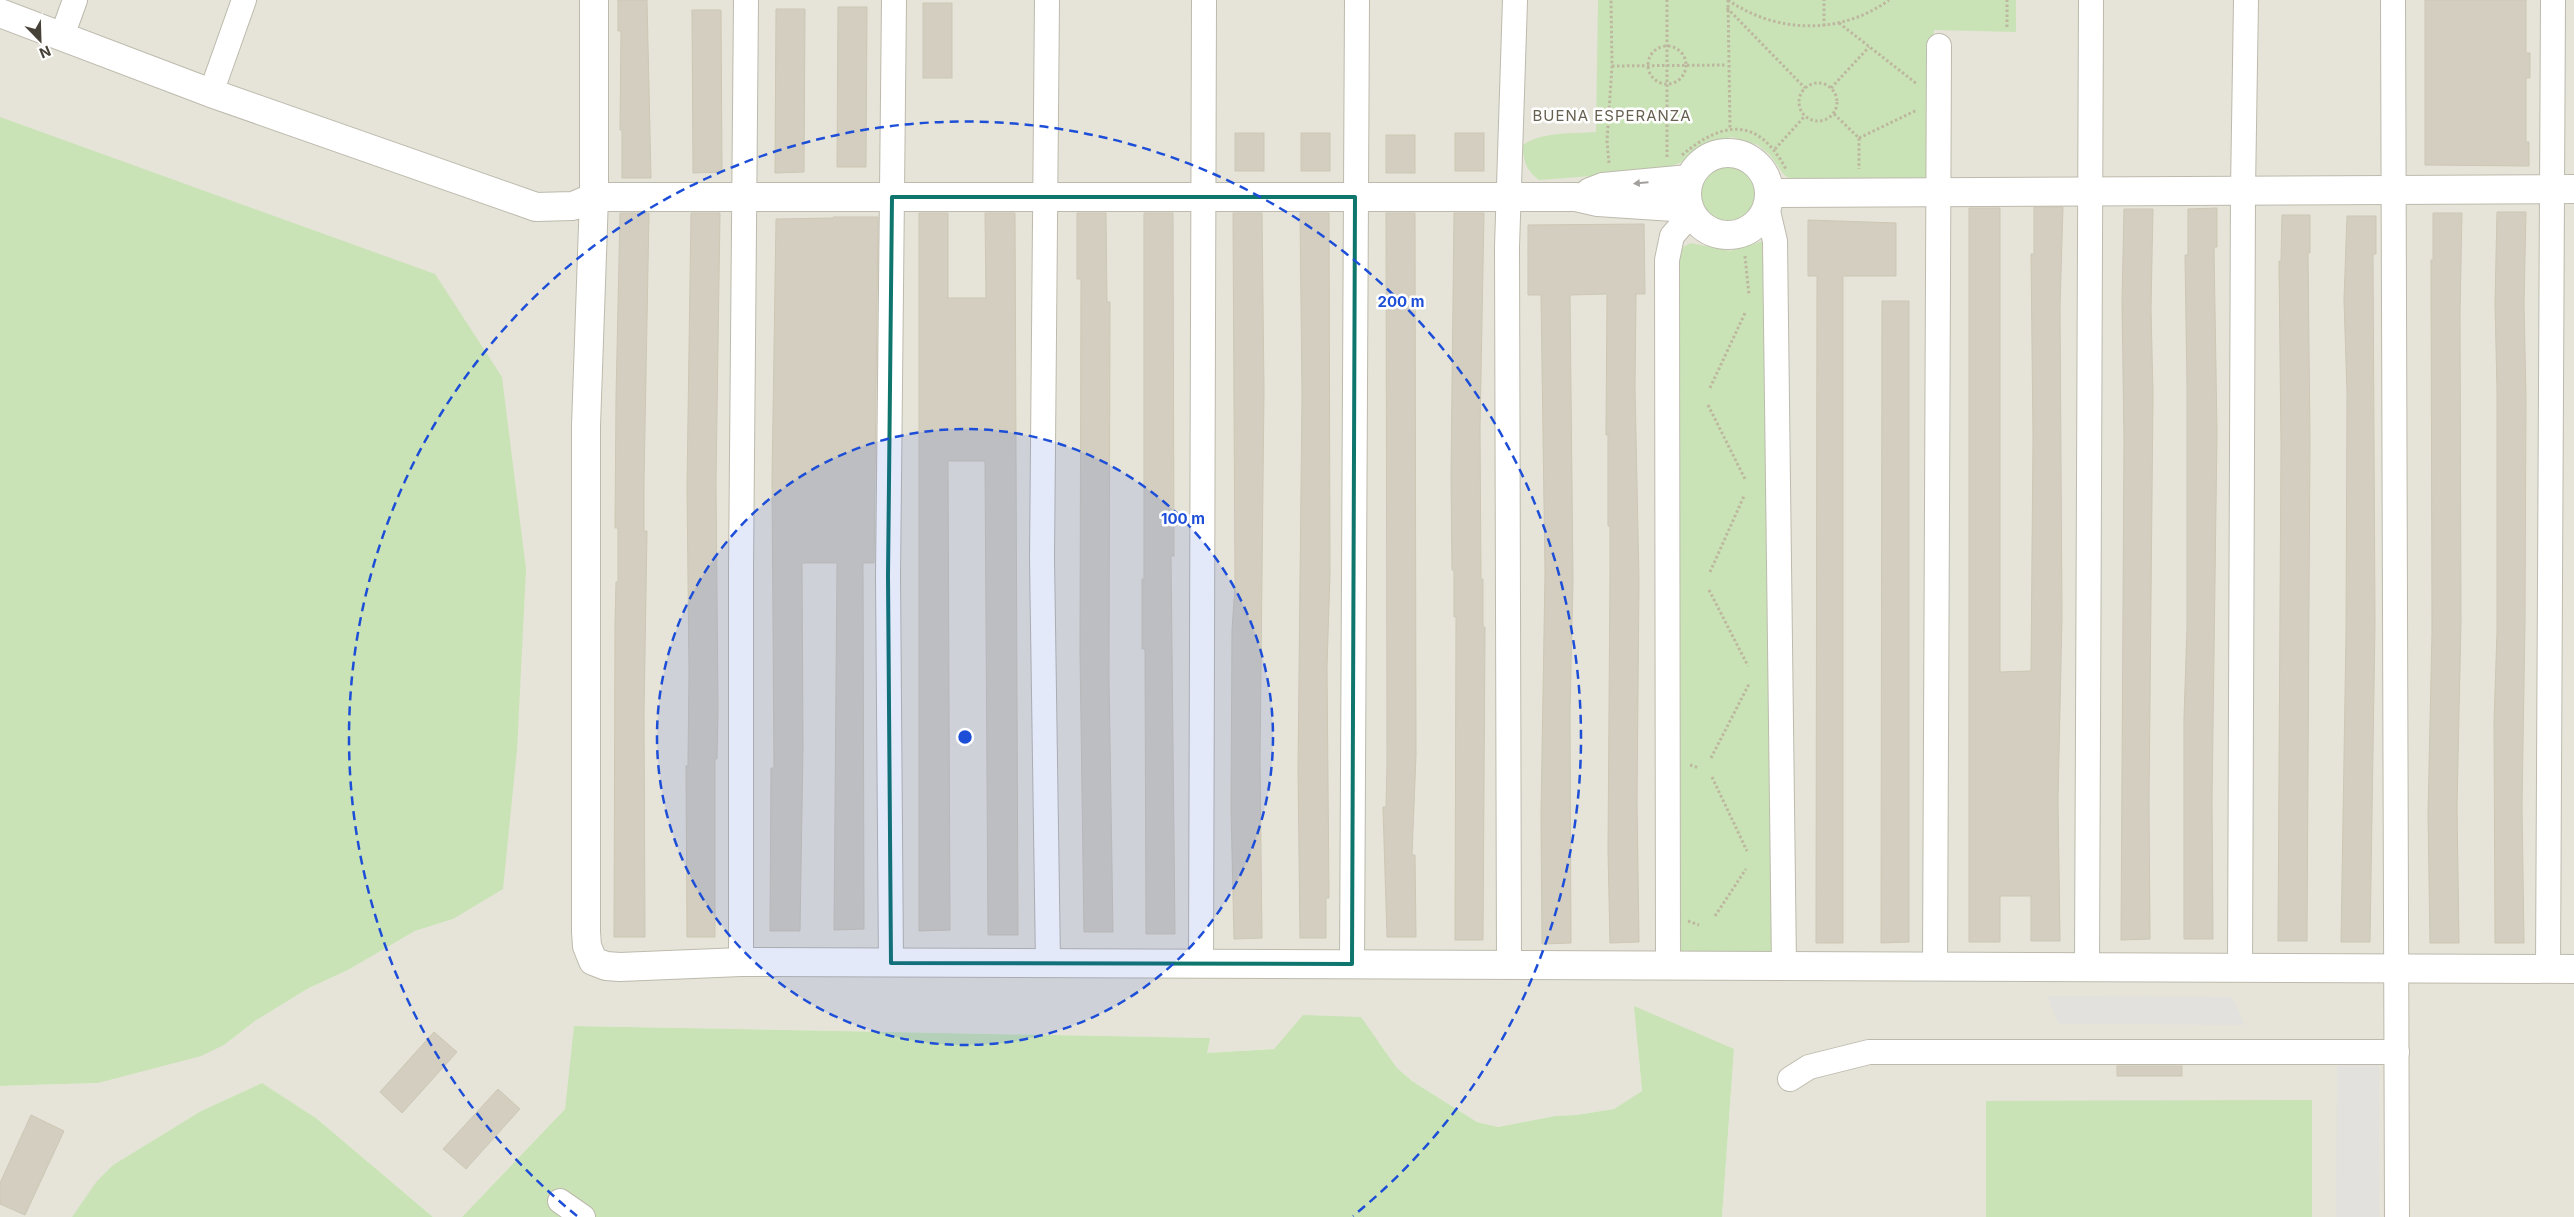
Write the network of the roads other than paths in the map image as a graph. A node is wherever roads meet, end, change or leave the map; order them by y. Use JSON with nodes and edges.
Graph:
{"nodes":[{"id":1,"x":75,"y":0,"type":"edge"},
{"id":2,"x":244,"y":0,"type":"edge"},
{"id":3,"x":594,"y":0,"type":"edge"},
{"id":4,"x":746,"y":0,"type":"edge"},
{"id":5,"x":894,"y":0,"type":"edge"},
{"id":6,"x":1046,"y":0,"type":"edge"},
{"id":7,"x":1204,"y":0,"type":"edge"},
{"id":8,"x":1357,"y":0,"type":"edge"},
{"id":9,"x":1515,"y":0,"type":"edge"},
{"id":10,"x":2091,"y":0,"type":"edge"},
{"id":11,"x":2246,"y":0,"type":"edge"},
{"id":12,"x":2393,"y":0,"type":"edge"},
{"id":13,"x":2553,"y":0,"type":"edge"},
{"id":14,"x":0,"y":13,"type":"edge"},
{"id":15,"x":62,"y":36,"type":"junction"},
{"id":16,"x":1939,"y":46,"type":"dead end"},
{"id":17,"x":210,"y":93,"type":"junction"},
{"id":18,"x":1683,"y":169,"type":"junction"},
{"id":19,"x":2243,"y":190,"type":"junction"},
{"id":20,"x":2562,"y":190,"type":"edge"},
{"id":21,"x":2089,"y":191,"type":"junction"},
{"id":22,"x":2396,"y":191,"type":"junction"},
{"id":23,"x":1939,"y":192,"type":"junction"},
{"id":24,"x":594,"y":197,"type":"junction"},
{"id":25,"x":746,"y":197,"type":"junction"},
{"id":26,"x":892,"y":197,"type":"junction"},
{"id":27,"x":1044,"y":197,"type":"junction"},
{"id":28,"x":1203,"y":197,"type":"junction"},
{"id":29,"x":1355,"y":197,"type":"junction"},
{"id":30,"x":1509,"y":197,"type":"junction"},
{"id":31,"x":1576,"y":197,"type":"junction"},
{"id":32,"x":1768,"y":200,"type":"junction"},
{"id":33,"x":1690,"y":211,"type":"junction"},
{"id":34,"x":741,"y":962,"type":"junction"},
{"id":35,"x":891,"y":963,"type":"junction"},
{"id":36,"x":1048,"y":963,"type":"junction"},
{"id":37,"x":1201,"y":964,"type":"junction"},
{"id":38,"x":1352,"y":964,"type":"junction"},
{"id":39,"x":1509,"y":965,"type":"junction"},
{"id":40,"x":1668,"y":966,"type":"junction"},
{"id":41,"x":1784,"y":966,"type":"junction"},
{"id":42,"x":1935,"y":967,"type":"junction"},
{"id":43,"x":2087,"y":967,"type":"junction"},
{"id":44,"x":2240,"y":968,"type":"junction"},
{"id":45,"x":2395,"y":968,"type":"junction"},
{"id":46,"x":2561,"y":969,"type":"edge"},
{"id":47,"x":2397,"y":1052,"type":"junction"},
{"id":48,"x":1790,"y":1079,"type":"dead end"},
{"id":49,"x":560,"y":1201,"type":"dead end"},
{"id":50,"x":583,"y":1217,"type":"edge"},
{"id":51,"x":2397,"y":1217,"type":"edge"}],
"edges":[{"from":1,"to":15,"type":"street"},
{"from":2,"to":17,"type":"street"},
{"from":3,"to":24,"type":"street"},
{"from":4,"to":25,"type":"street"},
{"from":5,"to":26,"type":"street"},
{"from":6,"to":27,"type":"street"},
{"from":7,"to":28,"type":"street"},
{"from":8,"to":29,"type":"street"},
{"from":9,"to":30,"type":"street"},
{"from":10,"to":21,"type":"street"},
{"from":11,"to":19,"type":"street"},
{"from":12,"to":22,"type":"street"},
{"from":13,"to":20,"type":"street"},
{"from":14,"to":15,"type":"street"},
{"from":15,"to":17,"type":"street"},
{"from":16,"to":23,"type":"street"},
{"from":17,"to":24,"type":"street"},
{"from":18,"to":31,"type":"street","one_way":true},
{"from":18,"to":32,"type":"street"},
{"from":18,"to":33,"type":"street"},
{"from":19,"to":21,"type":"street"},
{"from":19,"to":22,"type":"street"},
{"from":19,"to":44,"type":"street"},
{"from":20,"to":22,"type":"street"},
{"from":20,"to":46,"type":"street"},
{"from":21,"to":23,"type":"street"},
{"from":21,"to":43,"type":"street"},
{"from":22,"to":45,"type":"street"},
{"from":23,"to":32,"type":"street"},
{"from":23,"to":42,"type":"street"},
{"from":24,"to":25,"type":"street"},
{"from":24,"to":34,"type":"street"},
{"from":25,"to":26,"type":"street"},
{"from":25,"to":34,"type":"street"},
{"from":26,"to":27,"type":"street"},
{"from":26,"to":35,"type":"street"},
{"from":27,"to":28,"type":"street"},
{"from":27,"to":36,"type":"street"},
{"from":28,"to":29,"type":"street"},
{"from":28,"to":37,"type":"street"},
{"from":29,"to":30,"type":"street"},
{"from":29,"to":38,"type":"street"},
{"from":30,"to":31,"type":"street"},
{"from":30,"to":39,"type":"street"},
{"from":31,"to":33,"type":"street"},
{"from":32,"to":33,"type":"street"},
{"from":32,"to":41,"type":"street"},
{"from":33,"to":40,"type":"street"},
{"from":34,"to":35,"type":"street"},
{"from":35,"to":36,"type":"street"},
{"from":36,"to":37,"type":"street"},
{"from":37,"to":38,"type":"street"},
{"from":38,"to":39,"type":"street"},
{"from":39,"to":40,"type":"street"},
{"from":40,"to":41,"type":"street"},
{"from":41,"to":42,"type":"street"},
{"from":42,"to":43,"type":"street"},
{"from":43,"to":44,"type":"street"},
{"from":44,"to":45,"type":"street"},
{"from":45,"to":46,"type":"street"},
{"from":45,"to":47,"type":"street"},
{"from":47,"to":48,"type":"street"},
{"from":47,"to":51,"type":"street"},
{"from":49,"to":50,"type":"street"}]}
